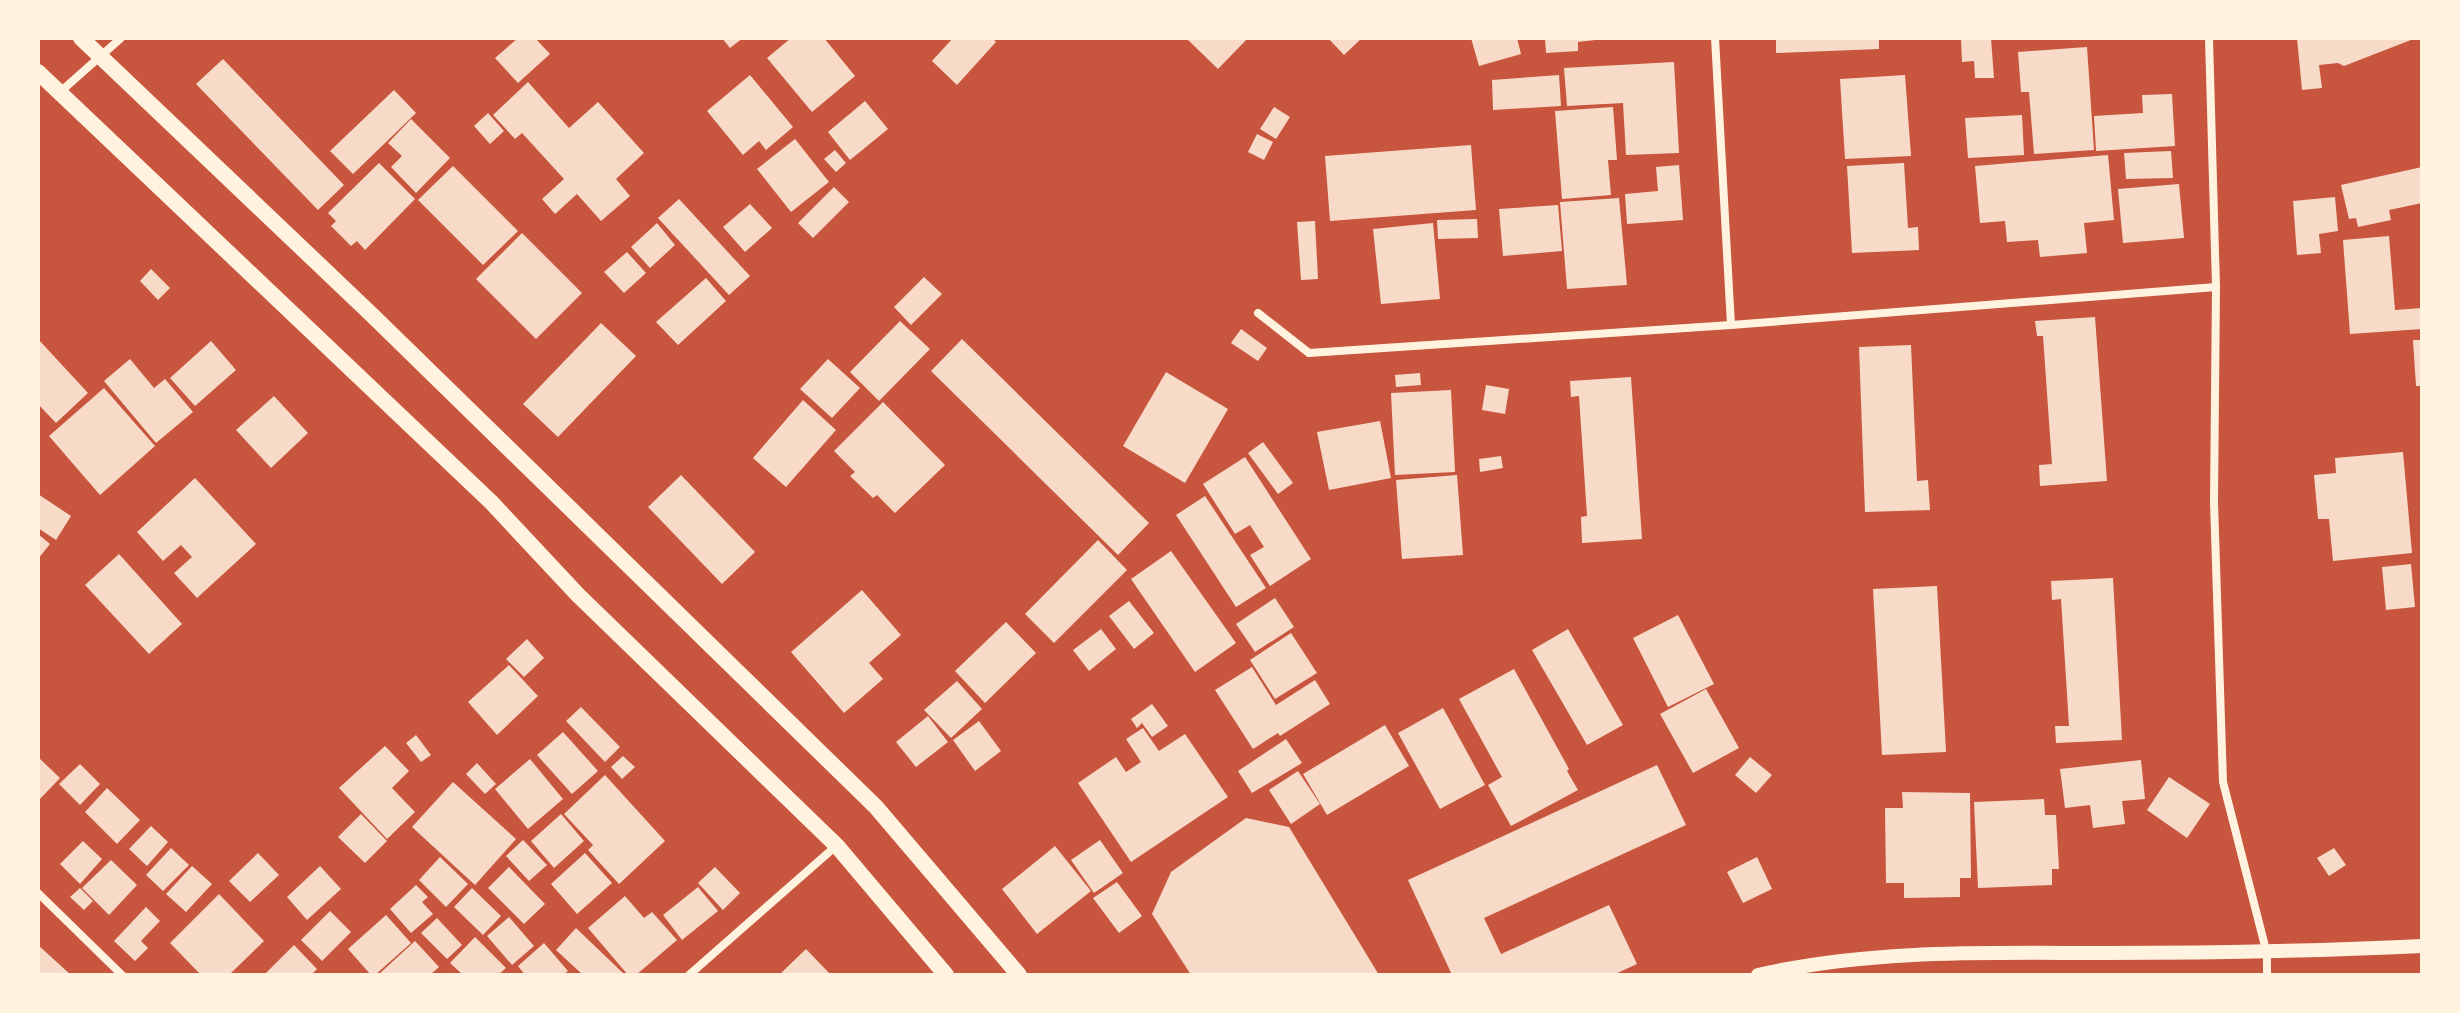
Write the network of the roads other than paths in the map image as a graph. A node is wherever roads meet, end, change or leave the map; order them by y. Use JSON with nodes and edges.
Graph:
{"nodes":[{"id":1,"x":81,"y":38,"type":"edge"},
{"id":2,"x":121,"y":38,"type":"edge"},
{"id":3,"x":1715,"y":38,"type":"edge"},
{"id":4,"x":2209,"y":38,"type":"edge"},
{"id":5,"x":100,"y":57,"type":"junction"},
{"id":6,"x":38,"y":72,"type":"edge"},
{"id":7,"x":59,"y":93,"type":"junction"},
{"id":8,"x":2216,"y":287,"type":"junction"},
{"id":9,"x":1258,"y":313,"type":"dead end"},
{"id":10,"x":1731,"y":325,"type":"junction"},
{"id":11,"x":837,"y":846,"type":"junction"},
{"id":12,"x":38,"y":893,"type":"edge"},
{"id":13,"x":2422,"y":946,"type":"edge"},
{"id":14,"x":2267,"y":954,"type":"junction"},
{"id":15,"x":122,"y":975,"type":"edge"},
{"id":16,"x":689,"y":975,"type":"edge"},
{"id":17,"x":946,"y":975,"type":"edge"},
{"id":18,"x":1019,"y":975,"type":"edge"},
{"id":19,"x":1758,"y":975,"type":"edge"},
{"id":20,"x":2267,"y":975,"type":"edge"}],
"edges":[{"from":1,"to":5,"type":"main road"},
{"from":2,"to":5,"type":"street"},
{"from":3,"to":10,"type":"street"},
{"from":4,"to":8,"type":"street"},
{"from":5,"to":7,"type":"street"},
{"from":5,"to":18,"type":"main road"},
{"from":6,"to":7,"type":"main road"},
{"from":7,"to":11,"type":"main road"},
{"from":8,"to":10,"type":"street"},
{"from":8,"to":14,"type":"street"},
{"from":9,"to":10,"type":"street"},
{"from":11,"to":16,"type":"street"},
{"from":11,"to":17,"type":"main road"},
{"from":12,"to":15,"type":"street"},
{"from":13,"to":14,"type":"street"},
{"from":14,"to":19,"type":"street"},
{"from":14,"to":20,"type":"street"}]}
